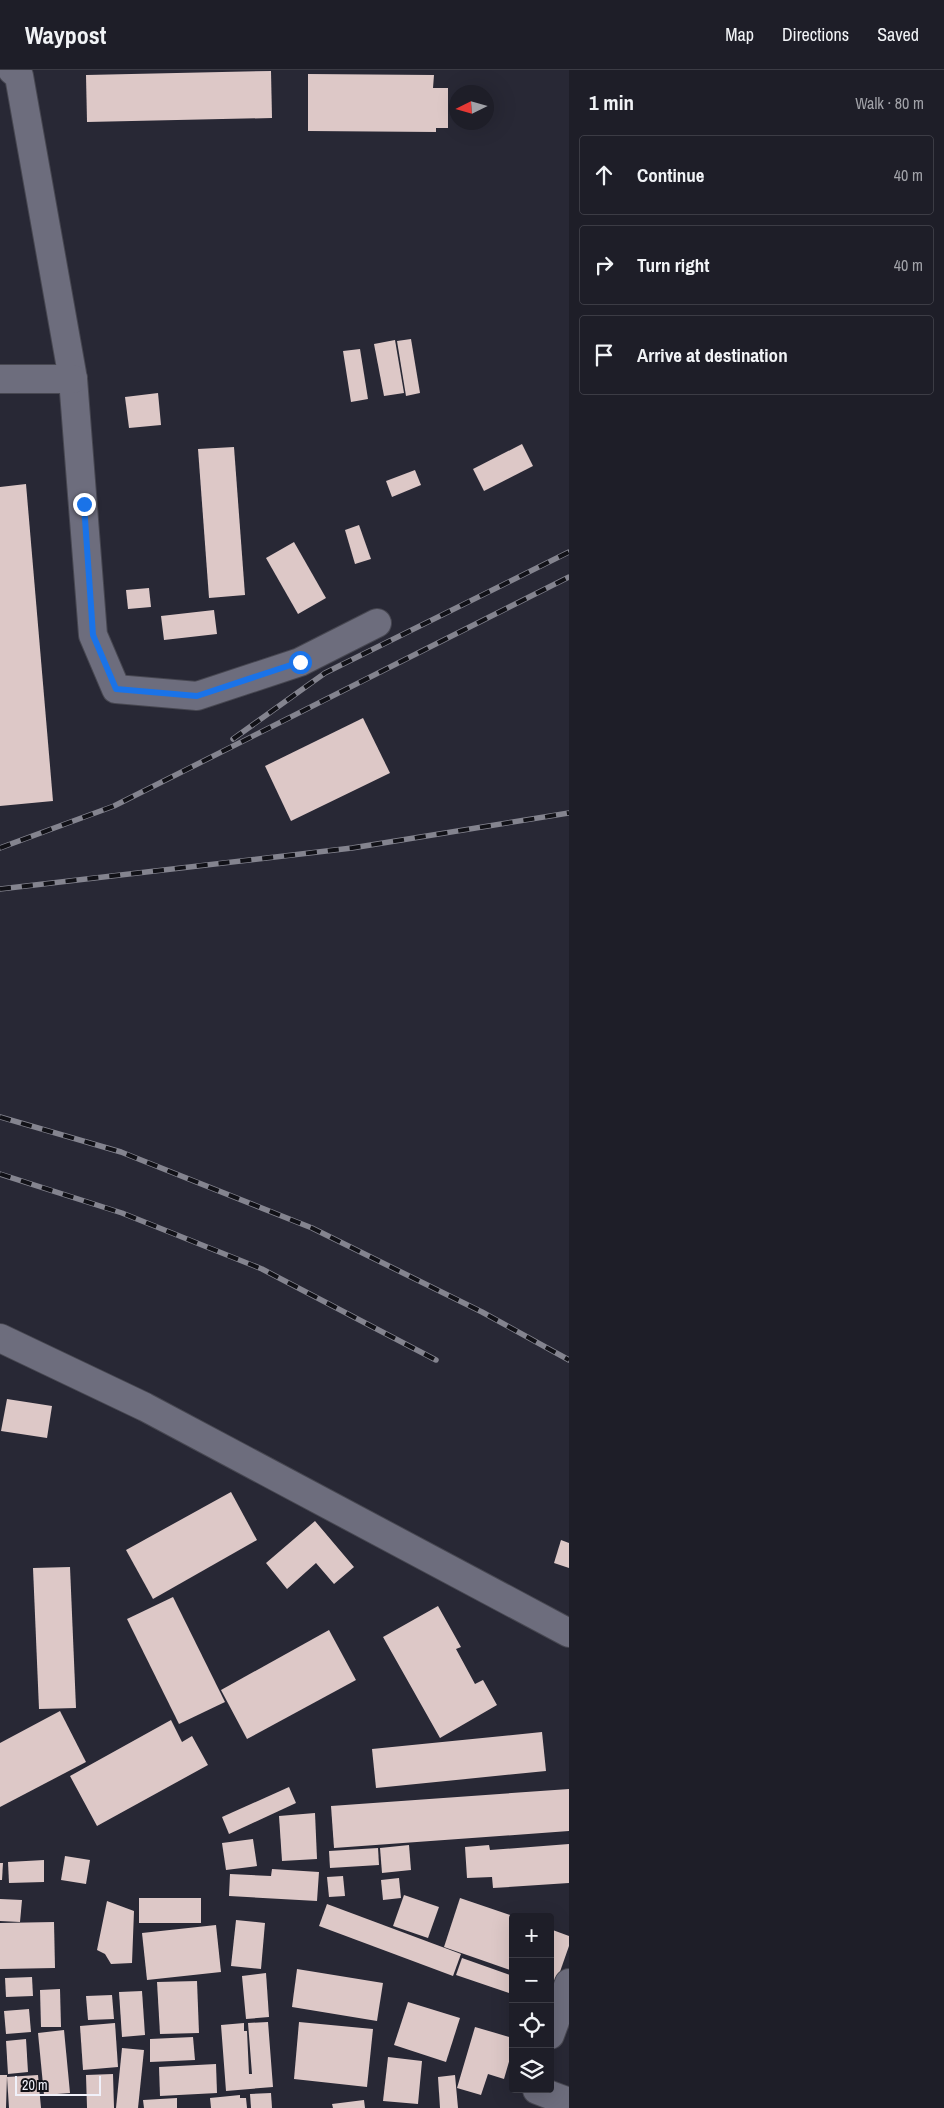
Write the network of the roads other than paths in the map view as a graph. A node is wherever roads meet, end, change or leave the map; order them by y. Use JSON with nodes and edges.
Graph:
{"nodes":[{"id":1,"x":12,"y":70,"type":"edge"},
{"id":2,"x":0,"y":379,"type":"edge"},
{"id":3,"x":73,"y":379,"type":"junction"},
{"id":4,"x":377,"y":623,"type":"dead end"},
{"id":5,"x":0,"y":1338,"type":"edge"},
{"id":6,"x":569,"y":1632,"type":"edge"},
{"id":7,"x":569,"y":1983,"type":"edge"},
{"id":8,"x":554,"y":2024,"type":"edge"},
{"id":9,"x":535,"y":2096,"type":"edge"},
{"id":10,"x":569,"y":2102,"type":"edge"}],
"edges":[{"from":1,"to":3,"type":"street"},
{"from":2,"to":3,"type":"street"},
{"from":3,"to":4,"type":"street"},
{"from":5,"to":6,"type":"street"},
{"from":7,"to":8,"type":"street"},
{"from":9,"to":10,"type":"street"}]}
